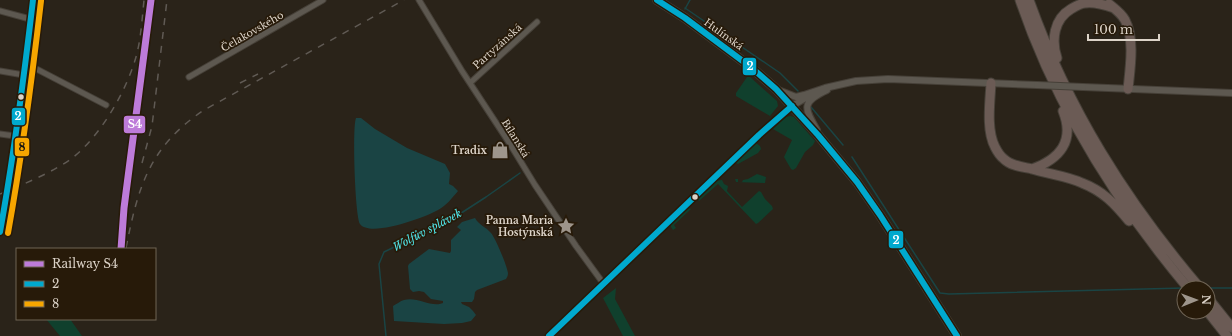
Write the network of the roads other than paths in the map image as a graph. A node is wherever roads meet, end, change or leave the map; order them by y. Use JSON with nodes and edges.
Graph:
{"nodes":[{"id":1,"x":33,"y":0,"type":"edge"},
{"id":2,"x":323,"y":0,"type":"edge"},
{"id":3,"x":419,"y":0,"type":"edge"},
{"id":4,"x":657,"y":0,"type":"edge"},
{"id":5,"x":1020,"y":0,"type":"edge"},
{"id":6,"x":1029,"y":0,"type":"edge"},
{"id":7,"x":1103,"y":0,"type":"edge"},
{"id":8,"x":1114,"y":8,"type":"junction"},
{"id":9,"x":0,"y":11,"type":"edge"},
{"id":10,"x":30,"y":19,"type":"junction"},
{"id":11,"x":537,"y":22,"type":"dead end"},
{"id":12,"x":25,"y":63,"type":"junction"},
{"id":13,"x":0,"y":71,"type":"edge"},
{"id":14,"x":1049,"y":74,"type":"junction"},
{"id":15,"x":24,"y":75,"type":"junction"},
{"id":16,"x":189,"y":77,"type":"dead end"},
{"id":17,"x":470,"y":83,"type":"junction"},
{"id":18,"x":991,"y":83,"type":"junction"},
{"id":19,"x":835,"y":86,"type":"junction"},
{"id":20,"x":776,"y":88,"type":"junction"},
{"id":21,"x":1128,"y":89,"type":"junction"},
{"id":22,"x":1232,"y":93,"type":"edge"},
{"id":23,"x":1069,"y":95,"type":"junction"},
{"id":24,"x":106,"y":105,"type":"dead end"},
{"id":25,"x":792,"y":106,"type":"junction"},
{"id":26,"x":0,"y":134,"type":"edge"},
{"id":27,"x":15,"y":136,"type":"junction"},
{"id":28,"x":823,"y":141,"type":"junction"},
{"id":29,"x":1032,"y":169,"type":"junction"},
{"id":30,"x":0,"y":232,"type":"edge"},
{"id":31,"x":1159,"y":252,"type":"junction"},
{"id":32,"x":1182,"y":280,"type":"edge"},
{"id":33,"x":1190,"y":280,"type":"edge"},
{"id":34,"x":603,"y":283,"type":"junction"},
{"id":35,"x":1216,"y":308,"type":"edge"},
{"id":36,"x":1214,"y":320,"type":"edge"},
{"id":37,"x":1232,"y":328,"type":"edge"},
{"id":38,"x":549,"y":336,"type":"edge"},
{"id":39,"x":957,"y":336,"type":"edge"},
{"id":40,"x":1227,"y":336,"type":"edge"}],
"edges":[{"from":1,"to":10,"type":"street"},
{"from":2,"to":16,"type":"street","name":"Čelakovského"},
{"from":3,"to":17,"type":"street","name":"Bílanská"},
{"from":4,"to":20,"type":"main road","name":"Hulínská"},
{"from":5,"to":14,"type":"highway"},
{"from":6,"to":23,"type":"highway"},
{"from":7,"to":8,"type":"highway"},
{"from":8,"to":21,"type":"highway"},
{"from":8,"to":23,"type":"highway"},
{"from":9,"to":10,"type":"street"},
{"from":10,"to":12,"type":"street"},
{"from":11,"to":17,"type":"street","name":"Partyzánská"},
{"from":12,"to":15,"type":"street"},
{"from":12,"to":24,"type":"street"},
{"from":13,"to":15,"type":"street"},
{"from":14,"to":29,"type":"highway"},
{"from":14,"to":31,"type":"highway"},
{"from":15,"to":27,"type":"street"},
{"from":17,"to":34,"type":"street","name":"Bílanská"},
{"from":18,"to":19,"type":"street"},
{"from":18,"to":21,"type":"street","bridge":true},
{"from":18,"to":29,"type":"highway"},
{"from":19,"to":20,"type":"street"},
{"from":19,"to":25,"type":"street"},
{"from":19,"to":28,"type":"street"},
{"from":20,"to":25,"type":"main road","name":"Hulínská"},
{"from":21,"to":22,"type":"street"},
{"from":23,"to":33,"type":"highway"},
{"from":25,"to":28,"type":"main road","name":"Hulínská"},
{"from":25,"to":34,"type":"street"},
{"from":26,"to":27,"type":"street"},
{"from":27,"to":30,"type":"street"},
{"from":28,"to":39,"type":"main road","name":"Hulínská"},
{"from":29,"to":31,"type":"highway"},
{"from":31,"to":32,"type":"highway"},
{"from":34,"to":38,"type":"street"},
{"from":35,"to":37,"type":"highway"},
{"from":36,"to":40,"type":"highway"}]}
